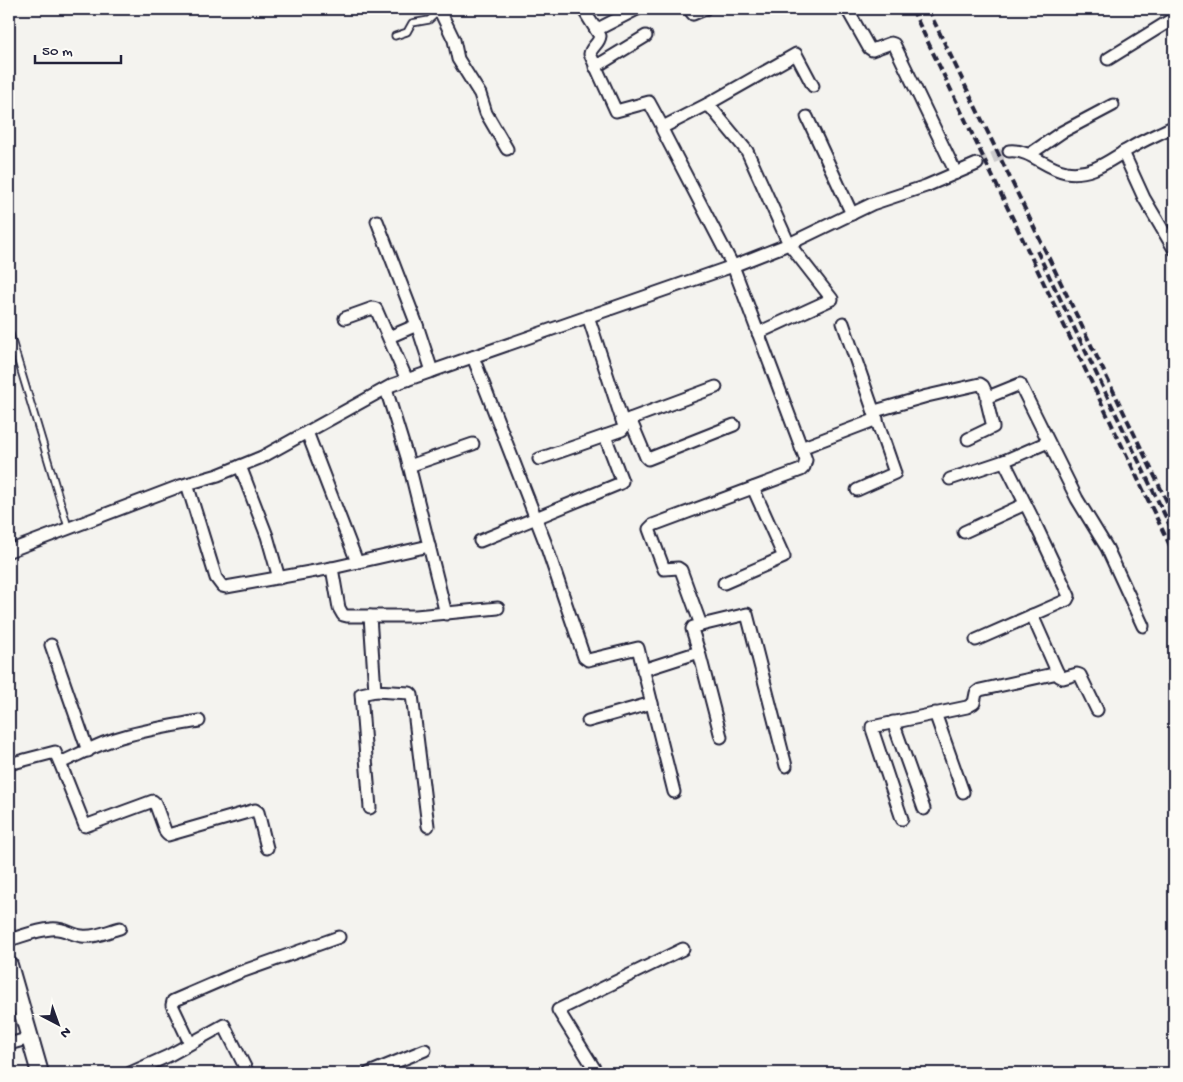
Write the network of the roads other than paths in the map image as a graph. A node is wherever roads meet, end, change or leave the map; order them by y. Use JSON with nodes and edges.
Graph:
{"nodes":[{"id":1,"x":583,"y":9,"type":"edge"},
{"id":2,"x":637,"y":9,"type":"edge"},
{"id":3,"x":688,"y":9,"type":"edge"},
{"id":4,"x":705,"y":9,"type":"edge"},
{"id":5,"x":847,"y":9,"type":"edge"},
{"id":6,"x":1166,"y":9,"type":"edge"},
{"id":7,"x":440,"y":10,"type":"edge"},
{"id":8,"x":1173,"y":23,"type":"edge"},
{"id":9,"x":596,"y":30,"type":"junction"},
{"id":10,"x":395,"y":36,"type":"dead end"},
{"id":11,"x":646,"y":36,"type":"dead end"},
{"id":12,"x":1108,"y":59,"type":"dead end"},
{"id":13,"x":595,"y":67,"type":"junction"},
{"id":14,"x":813,"y":86,"type":"dead end"},
{"id":15,"x":708,"y":104,"type":"junction"},
{"id":16,"x":1113,"y":105,"type":"dead end"},
{"id":17,"x":807,"y":117,"type":"dead end"},
{"id":18,"x":663,"y":126,"type":"junction"},
{"id":19,"x":1174,"y":126,"type":"edge"},
{"id":20,"x":507,"y":149,"type":"dead end"},
{"id":21,"x":1009,"y":151,"type":"tunnel mouth"},
{"id":22,"x":1124,"y":152,"type":"junction"},
{"id":23,"x":1030,"y":154,"type":"junction"},
{"id":24,"x":977,"y":164,"type":"tunnel mouth"},
{"id":25,"x":956,"y":173,"type":"junction"},
{"id":26,"x":852,"y":214,"type":"junction"},
{"id":27,"x":377,"y":221,"type":"dead end"},
{"id":28,"x":789,"y":244,"type":"junction"},
{"id":29,"x":1174,"y":249,"type":"edge"},
{"id":30,"x":733,"y":266,"type":"junction"},
{"id":31,"x":588,"y":316,"type":"junction"},
{"id":32,"x":345,"y":318,"type":"dead end"},
{"id":33,"x":843,"y":323,"type":"dead end"},
{"id":34,"x":417,"y":325,"type":"junction"},
{"id":35,"x":758,"y":333,"type":"junction"},
{"id":36,"x":10,"y":334,"type":"edge"},
{"id":37,"x":389,"y":337,"type":"junction"},
{"id":38,"x":473,"y":357,"type":"junction"},
{"id":39,"x":432,"y":371,"type":"junction"},
{"id":40,"x":407,"y":380,"type":"junction"},
{"id":41,"x":716,"y":387,"type":"dead end"},
{"id":42,"x":386,"y":389,"type":"junction"},
{"id":43,"x":987,"y":396,"type":"junction"},
{"id":44,"x":876,"y":415,"type":"junction"},
{"id":45,"x":626,"y":419,"type":"junction"},
{"id":46,"x":734,"y":425,"type":"dead end"},
{"id":47,"x":307,"y":432,"type":"junction"},
{"id":48,"x":605,"y":436,"type":"junction"},
{"id":49,"x":968,"y":439,"type":"dead end"},
{"id":50,"x":1048,"y":442,"type":"junction"},
{"id":51,"x":473,"y":444,"type":"dead end"},
{"id":52,"x":801,"y":448,"type":"junction"},
{"id":53,"x":539,"y":459,"type":"dead end"},
{"id":54,"x":1004,"y":461,"type":"junction"},
{"id":55,"x":240,"y":466,"type":"junction"},
{"id":56,"x":409,"y":466,"type":"junction"},
{"id":57,"x":950,"y":479,"type":"dead end"},
{"id":58,"x":187,"y":484,"type":"junction"},
{"id":59,"x":753,"y":488,"type":"junction"},
{"id":60,"x":857,"y":490,"type":"dead end"},
{"id":61,"x":1025,"y":504,"type":"junction"},
{"id":62,"x":536,"y":519,"type":"junction"},
{"id":63,"x":68,"y":527,"type":"junction"},
{"id":64,"x":964,"y":532,"type":"dead end"},
{"id":65,"x":480,"y":540,"type":"dead end"},
{"id":66,"x":429,"y":546,"type":"junction"},
{"id":67,"x":9,"y":551,"type":"edge"},
{"id":68,"x":357,"y":562,"type":"junction"},
{"id":69,"x":332,"y":568,"type":"junction"},
{"id":70,"x":279,"y":578,"type":"junction"},
{"id":71,"x":724,"y":583,"type":"dead end"},
{"id":72,"x":498,"y":608,"type":"dead end"},
{"id":73,"x":446,"y":614,"type":"junction"},
{"id":74,"x":1032,"y":615,"type":"junction"},
{"id":75,"x":370,"y":616,"type":"junction"},
{"id":76,"x":701,"y":625,"type":"junction"},
{"id":77,"x":1143,"y":626,"type":"dead end"},
{"id":78,"x":976,"y":640,"type":"dead end"},
{"id":79,"x":51,"y":645,"type":"dead end"},
{"id":80,"x":698,"y":652,"type":"junction"},
{"id":81,"x":643,"y":670,"type":"junction"},
{"id":82,"x":1058,"y":673,"type":"junction"},
{"id":83,"x":374,"y":692,"type":"junction"},
{"id":84,"x":652,"y":703,"type":"junction"},
{"id":85,"x":1097,"y":710,"type":"dead end"},
{"id":86,"x":935,"y":713,"type":"junction"},
{"id":87,"x":588,"y":721,"type":"dead end"},
{"id":88,"x":199,"y":722,"type":"dead end"},
{"id":89,"x":893,"y":722,"type":"junction"},
{"id":90,"x":721,"y":737,"type":"dead end"},
{"id":91,"x":88,"y":751,"type":"junction"},
{"id":92,"x":60,"y":762,"type":"junction"},
{"id":93,"x":9,"y":764,"type":"edge"},
{"id":94,"x":786,"y":766,"type":"dead end"},
{"id":95,"x":674,"y":792,"type":"dead end"},
{"id":96,"x":964,"y":792,"type":"dead end"},
{"id":97,"x":370,"y":808,"type":"dead end"},
{"id":98,"x":924,"y":809,"type":"dead end"},
{"id":99,"x":902,"y":819,"type":"dead end"},
{"id":100,"x":428,"y":826,"type":"dead end"},
{"id":101,"x":267,"y":848,"type":"dead end"},
{"id":102,"x":120,"y":928,"type":"dead end"},
{"id":103,"x":339,"y":937,"type":"dead end"},
{"id":104,"x":9,"y":940,"type":"edge"},
{"id":105,"x":683,"y":949,"type":"dead end"},
{"id":106,"x":9,"y":965,"type":"edge"},
{"id":107,"x":30,"y":1038,"type":"junction"},
{"id":108,"x":9,"y":1044,"type":"edge"},
{"id":109,"x":190,"y":1044,"type":"junction"},
{"id":110,"x":425,"y":1050,"type":"dead end"},
{"id":111,"x":40,"y":1073,"type":"edge"},
{"id":112,"x":130,"y":1073,"type":"edge"},
{"id":113,"x":248,"y":1073,"type":"edge"},
{"id":114,"x":369,"y":1073,"type":"edge"},
{"id":115,"x":597,"y":1073,"type":"edge"}],
"edges":[{"from":1,"to":9,"type":"street"},
{"from":2,"to":9,"type":"street"},
{"from":3,"to":4,"type":"street"},
{"from":5,"to":25,"type":"street"},
{"from":6,"to":8,"type":"street"},
{"from":7,"to":10,"type":"lane"},
{"from":7,"to":20,"type":"street"},
{"from":8,"to":12,"type":"street"},
{"from":9,"to":13,"type":"street"},
{"from":11,"to":13,"type":"street"},
{"from":13,"to":18,"type":"street"},
{"from":14,"to":15,"type":"street"},
{"from":15,"to":18,"type":"street"},
{"from":15,"to":28,"type":"street"},
{"from":16,"to":23,"type":"street"},
{"from":17,"to":26,"type":"street"},
{"from":18,"to":30,"type":"street"},
{"from":19,"to":22,"type":"street"},
{"from":21,"to":23,"type":"street"},
{"from":22,"to":23,"type":"street"},
{"from":22,"to":29,"type":"street"},
{"from":24,"to":25,"type":"street"},
{"from":25,"to":26,"type":"street"},
{"from":26,"to":28,"type":"street"},
{"from":27,"to":34,"type":"street"},
{"from":28,"to":30,"type":"street"},
{"from":28,"to":35,"type":"street"},
{"from":30,"to":31,"type":"street"},
{"from":30,"to":35,"type":"street"},
{"from":31,"to":38,"type":"street"},
{"from":31,"to":45,"type":"street"},
{"from":32,"to":37,"type":"street"},
{"from":33,"to":44,"type":"street"},
{"from":34,"to":37,"type":"street"},
{"from":34,"to":39,"type":"street"},
{"from":35,"to":52,"type":"street"},
{"from":36,"to":63,"type":"lane"},
{"from":37,"to":40,"type":"street"},
{"from":38,"to":39,"type":"street"},
{"from":38,"to":62,"type":"street"},
{"from":39,"to":40,"type":"street"},
{"from":40,"to":42,"type":"street"},
{"from":41,"to":45,"type":"street"},
{"from":42,"to":47,"type":"street"},
{"from":42,"to":56,"type":"street"},
{"from":43,"to":44,"type":"street"},
{"from":43,"to":49,"type":"street"},
{"from":43,"to":50,"type":"street"},
{"from":44,"to":52,"type":"street"},
{"from":44,"to":60,"type":"street"},
{"from":45,"to":46,"type":"street"},
{"from":45,"to":48,"type":"street"},
{"from":47,"to":55,"type":"street"},
{"from":47,"to":68,"type":"street"},
{"from":48,"to":53,"type":"street"},
{"from":48,"to":62,"type":"street"},
{"from":50,"to":54,"type":"street"},
{"from":50,"to":77,"type":"street"},
{"from":51,"to":56,"type":"street"},
{"from":52,"to":59,"type":"street"},
{"from":54,"to":57,"type":"street"},
{"from":54,"to":61,"type":"street"},
{"from":55,"to":58,"type":"street"},
{"from":55,"to":70,"type":"street"},
{"from":56,"to":66,"type":"street"},
{"from":58,"to":63,"type":"street"},
{"from":58,"to":70,"type":"street"},
{"from":59,"to":71,"type":"street"},
{"from":59,"to":76,"type":"street"},
{"from":61,"to":64,"type":"street"},
{"from":61,"to":74,"type":"street"},
{"from":62,"to":65,"type":"street"},
{"from":62,"to":81,"type":"street"},
{"from":63,"to":67,"type":"street"},
{"from":66,"to":68,"type":"street"},
{"from":66,"to":73,"type":"street"},
{"from":68,"to":69,"type":"street"},
{"from":69,"to":70,"type":"street"},
{"from":69,"to":75,"type":"street"},
{"from":72,"to":73,"type":"street"},
{"from":73,"to":75,"type":"street"},
{"from":74,"to":78,"type":"street"},
{"from":74,"to":82,"type":"street"},
{"from":75,"to":83,"type":"street"},
{"from":76,"to":80,"type":"street"},
{"from":76,"to":94,"type":"street"},
{"from":79,"to":91,"type":"street"},
{"from":80,"to":81,"type":"street"},
{"from":80,"to":90,"type":"street"},
{"from":81,"to":84,"type":"street"},
{"from":82,"to":85,"type":"street"},
{"from":82,"to":86,"type":"street"},
{"from":83,"to":97,"type":"street"},
{"from":83,"to":100,"type":"street"},
{"from":84,"to":87,"type":"street"},
{"from":84,"to":95,"type":"street"},
{"from":86,"to":89,"type":"street"},
{"from":86,"to":96,"type":"street"},
{"from":88,"to":91,"type":"street"},
{"from":89,"to":98,"type":"street"},
{"from":89,"to":99,"type":"street"},
{"from":91,"to":92,"type":"street"},
{"from":92,"to":93,"type":"street"},
{"from":92,"to":101,"type":"street"},
{"from":102,"to":104,"type":"street"},
{"from":103,"to":109,"type":"street"},
{"from":105,"to":115,"type":"street"},
{"from":106,"to":107,"type":"street"},
{"from":107,"to":108,"type":"street"},
{"from":107,"to":111,"type":"street"},
{"from":109,"to":112,"type":"street"},
{"from":109,"to":113,"type":"street"},
{"from":110,"to":114,"type":"street"}]}
